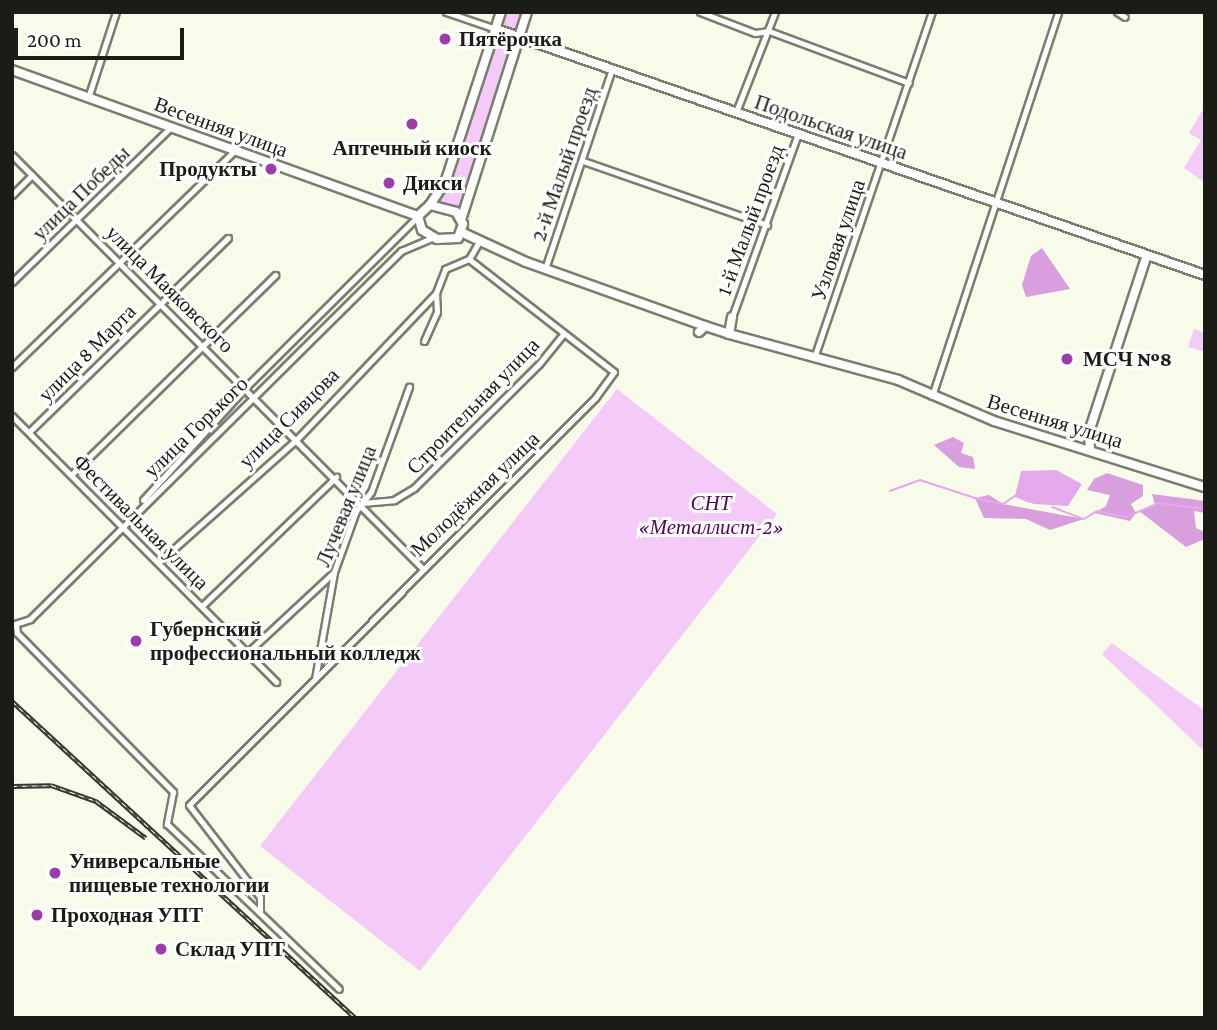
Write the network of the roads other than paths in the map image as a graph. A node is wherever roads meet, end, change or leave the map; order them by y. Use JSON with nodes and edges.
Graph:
{"nodes":[{"id":1,"x":116,"y":12,"type":"edge"},
{"id":2,"x":446,"y":12,"type":"edge"},
{"id":3,"x":501,"y":12,"type":"edge"},
{"id":4,"x":527,"y":12,"type":"edge"},
{"id":5,"x":700,"y":12,"type":"edge"},
{"id":6,"x":775,"y":12,"type":"edge"},
{"id":7,"x":921,"y":12,"type":"edge"},
{"id":8,"x":1058,"y":12,"type":"edge"},
{"id":9,"x":1117,"y":12,"type":"edge"},
{"id":10,"x":931,"y":14,"type":"edge"},
{"id":11,"x":1125,"y":17,"type":"dead end"},
{"id":12,"x":496,"y":29,"type":"junction"},
{"id":13,"x":769,"y":31,"type":"junction"},
{"id":14,"x":519,"y":37,"type":"junction"},
{"id":15,"x":612,"y":69,"type":"junction"},
{"id":16,"x":12,"y":70,"type":"edge"},
{"id":17,"x":909,"y":83,"type":"junction"},
{"id":18,"x":88,"y":98,"type":"junction"},
{"id":19,"x":736,"y":112,"type":"junction"},
{"id":20,"x":171,"y":127,"type":"junction"},
{"id":21,"x":798,"y":134,"type":"junction"},
{"id":22,"x":235,"y":150,"type":"junction"},
{"id":23,"x":12,"y":155,"type":"edge"},
{"id":24,"x":583,"y":161,"type":"junction"},
{"id":25,"x":881,"y":163,"type":"junction"},
{"id":26,"x":32,"y":175,"type":"junction"},
{"id":27,"x":12,"y":195,"type":"edge"},
{"id":28,"x":995,"y":203,"type":"junction"},
{"id":29,"x":430,"y":205,"type":"junction"},
{"id":30,"x":418,"y":216,"type":"junction"},
{"id":31,"x":78,"y":219,"type":"junction"},
{"id":32,"x":461,"y":220,"type":"junction"},
{"id":33,"x":767,"y":225,"type":"junction"},
{"id":34,"x":463,"y":233,"type":"junction"},
{"id":35,"x":228,"y":238,"type":"dead end"},
{"id":36,"x":432,"y":238,"type":"junction"},
{"id":37,"x":478,"y":242,"type":"junction"},
{"id":38,"x":1147,"y":255,"type":"junction"},
{"id":39,"x":469,"y":259,"type":"junction"},
{"id":40,"x":120,"y":262,"type":"junction"},
{"id":41,"x":545,"y":269,"type":"junction"},
{"id":42,"x":275,"y":275,"type":"dead end"},
{"id":43,"x":1205,"y":275,"type":"edge"},
{"id":44,"x":12,"y":282,"type":"edge"},
{"id":45,"x":436,"y":293,"type":"junction"},
{"id":46,"x":160,"y":302,"type":"junction"},
{"id":47,"x":732,"y":317,"type":"joint"},
{"id":48,"x":563,"y":334,"type":"junction"},
{"id":49,"x":729,"y":334,"type":"junction"},
{"id":50,"x":424,"y":341,"type":"dead end"},
{"id":51,"x":203,"y":346,"type":"junction"},
{"id":52,"x":814,"y":358,"type":"junction"},
{"id":53,"x":12,"y":367,"type":"edge"},
{"id":54,"x":246,"y":387,"type":"junction"},
{"id":55,"x":409,"y":387,"type":"dead end"},
{"id":56,"x":254,"y":395,"type":"junction"},
{"id":57,"x":932,"y":396,"type":"junction"},
{"id":58,"x":12,"y":416,"type":"edge"},
{"id":59,"x":29,"y":432,"type":"junction"},
{"id":60,"x":297,"y":439,"type":"junction"},
{"id":61,"x":1090,"y":450,"type":"junction"},
{"id":62,"x":71,"y":475,"type":"junction"},
{"id":63,"x":336,"y":477,"type":"junction"},
{"id":64,"x":1205,"y":487,"type":"edge"},
{"id":65,"x":362,"y":503,"type":"junction"},
{"id":66,"x":123,"y":524,"type":"junction"},
{"id":67,"x":160,"y":562,"type":"junction"},
{"id":68,"x":422,"y":568,"type":"junction"},
{"id":69,"x":334,"y":572,"type":"junction"},
{"id":70,"x":203,"y":605,"type":"junction"},
{"id":71,"x":14,"y":625,"type":"edge"},
{"id":72,"x":248,"y":652,"type":"junction"},
{"id":73,"x":276,"y":682,"type":"dead end"},
{"id":74,"x":314,"y":682,"type":"junction"},
{"id":75,"x":260,"y":913,"type":"junction"},
{"id":76,"x":340,"y":989,"type":"dead end"}],
"edges":[{"from":1,"to":18,"type":"street"},
{"from":2,"to":12,"type":"street","name":"Подольская улица"},
{"from":3,"to":12,"type":"street"},
{"from":4,"to":14,"type":"street"},
{"from":5,"to":13,"type":"street"},
{"from":6,"to":13,"type":"street"},
{"from":7,"to":10,"type":"street"},
{"from":8,"to":28,"type":"street"},
{"from":9,"to":11,"type":"street"},
{"from":10,"to":17,"type":"street","name":"Узловая улица"},
{"from":12,"to":14,"type":"street","name":"Подольская улица"},
{"from":12,"to":29,"type":"street"},
{"from":13,"to":17,"type":"street"},
{"from":13,"to":19,"type":"street"},
{"from":14,"to":15,"type":"street","name":"Подольская улица"},
{"from":14,"to":32,"type":"street"},
{"from":15,"to":19,"type":"street","name":"Подольская улица"},
{"from":15,"to":24,"type":"street","name":"2-й Малый проезд"},
{"from":16,"to":18,"type":"street","name":"Весенняя улица"},
{"from":17,"to":25,"type":"street","name":"Узловая улица"},
{"from":18,"to":20,"type":"street","name":"Весенняя улица"},
{"from":19,"to":21,"type":"street","name":"Подольская улица"},
{"from":20,"to":22,"type":"street","name":"Весенняя улица"},
{"from":20,"to":31,"type":"street","name":"улица Победы"},
{"from":21,"to":25,"type":"street","name":"Подольская улица"},
{"from":21,"to":33,"type":"street","name":"1-й Малый проезд"},
{"from":22,"to":30,"type":"street","name":"Весенняя улица"},
{"from":22,"to":40,"type":"street"},
{"from":23,"to":26,"type":"street","name":"улица Маяковского"},
{"from":24,"to":33,"type":"street"},
{"from":24,"to":41,"type":"street","name":"2-й Малый проезд"},
{"from":25,"to":28,"type":"street","name":"Подольская улица"},
{"from":25,"to":52,"type":"street","name":"Узловая улица"},
{"from":26,"to":27,"type":"street"},
{"from":26,"to":31,"type":"street","name":"улица Маяковского"},
{"from":28,"to":38,"type":"street","name":"Подольская улица"},
{"from":28,"to":57,"type":"street"},
{"from":29,"to":30,"type":"street"},
{"from":29,"to":32,"type":"street"},
{"from":30,"to":36,"type":"street"},
{"from":30,"to":54,"type":"street","name":"улица Горького"},
{"from":31,"to":40,"type":"street","name":"улица Маяковского"},
{"from":31,"to":44,"type":"street","name":"улица Победы"},
{"from":32,"to":34,"type":"street"},
{"from":33,"to":47,"type":"street","name":"1-й Малый проезд"},
{"from":34,"to":36,"type":"street"},
{"from":34,"to":37,"type":"street","name":"Весенняя улица"},
{"from":35,"to":46,"type":"street","name":"улица 8 Марта"},
{"from":36,"to":56,"type":"street","name":"улица Горького"},
{"from":37,"to":39,"type":"street"},
{"from":37,"to":41,"type":"street","name":"Весенняя улица"},
{"from":38,"to":43,"type":"street","name":"Подольская улица"},
{"from":38,"to":61,"type":"street"},
{"from":39,"to":45,"type":"street"},
{"from":39,"to":48,"type":"street"},
{"from":40,"to":46,"type":"street","name":"улица Маяковского"},
{"from":40,"to":53,"type":"street"},
{"from":41,"to":49,"type":"street","name":"Весенняя улица"},
{"from":42,"to":51,"type":"street"},
{"from":45,"to":50,"type":"street"},
{"from":45,"to":60,"type":"street","name":"улица Сивцова"},
{"from":46,"to":51,"type":"street","name":"улица Маяковского"},
{"from":46,"to":59,"type":"street","name":"улица 8 Марта"},
{"from":47,"to":49,"type":"street"},
{"from":48,"to":65,"type":"street","name":"Строительная улица"},
{"from":48,"to":68,"type":"street","name":"Молодёжная улица"},
{"from":49,"to":52,"type":"street","name":"Весенняя улица"},
{"from":51,"to":54,"type":"street","name":"улица Маяковского"},
{"from":51,"to":62,"type":"street"},
{"from":52,"to":57,"type":"street","name":"Весенняя улица"},
{"from":54,"to":56,"type":"street","name":"улица Маяковского"},
{"from":54,"to":66,"type":"street","name":"улица Горького"},
{"from":55,"to":65,"type":"street","name":"Лучевая улица"},
{"from":56,"to":60,"type":"street","name":"улица Маяковского"},
{"from":56,"to":66,"type":"street","name":"улица Горького"},
{"from":57,"to":61,"type":"street","name":"Весенняя улица"},
{"from":58,"to":59,"type":"street","name":"Фестивальная улица"},
{"from":59,"to":62,"type":"street","name":"Фестивальная улица"},
{"from":60,"to":63,"type":"street","name":"улица Маяковского"},
{"from":60,"to":67,"type":"street","name":"улица Сивцова"},
{"from":61,"to":64,"type":"street","name":"Весенняя улица"},
{"from":62,"to":66,"type":"street","name":"Фестивальная улица"},
{"from":63,"to":65,"type":"street","name":"улица Маяковского"},
{"from":63,"to":70,"type":"street"},
{"from":65,"to":68,"type":"street","name":"улица Маяковского"},
{"from":65,"to":69,"type":"street","name":"Лучевая улица"},
{"from":66,"to":67,"type":"street","name":"Фестивальная улица"},
{"from":66,"to":71,"type":"street"},
{"from":67,"to":70,"type":"street","name":"Фестивальная улица"},
{"from":68,"to":74,"type":"street","name":"Молодёжная улица"},
{"from":69,"to":72,"type":"street"},
{"from":69,"to":74,"type":"street","name":"Лучевая улица"},
{"from":70,"to":72,"type":"street","name":"Фестивальная улица"},
{"from":71,"to":75,"type":"street"},
{"from":72,"to":73,"type":"street","name":"Фестивальная улица"},
{"from":74,"to":75,"type":"street","name":"Молодёжная улица"},
{"from":75,"to":76,"type":"street"}]}
